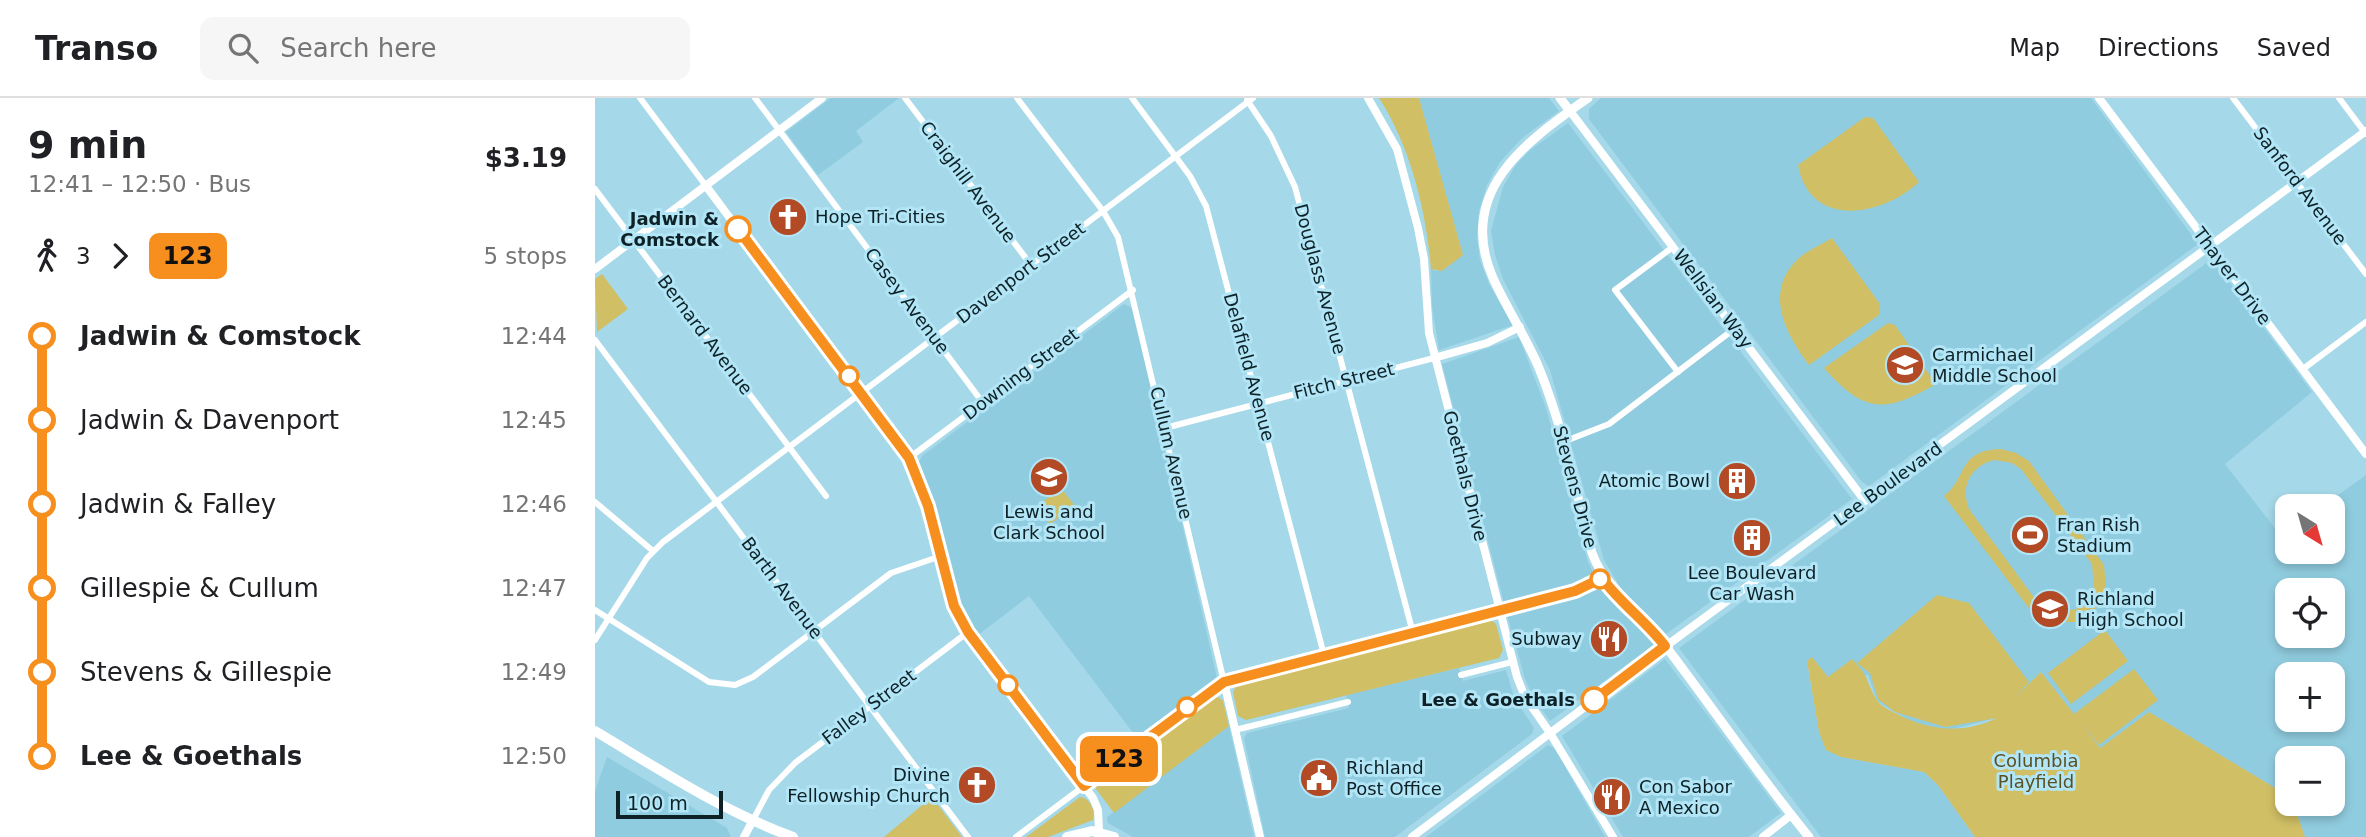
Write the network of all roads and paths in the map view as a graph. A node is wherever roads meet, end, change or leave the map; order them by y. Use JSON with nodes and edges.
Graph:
{"nodes":[{"id":1,"x":640,"y":98,"type":"edge"},
{"id":2,"x":755,"y":98,"type":"edge"},
{"id":3,"x":823,"y":98,"type":"edge"},
{"id":4,"x":905,"y":98,"type":"edge"},
{"id":5,"x":1017,"y":98,"type":"edge"},
{"id":6,"x":1132,"y":98,"type":"edge"},
{"id":7,"x":1368,"y":98,"type":"edge"},
{"id":8,"x":1560,"y":98,"type":"edge"},
{"id":9,"x":1588,"y":98,"type":"edge"},
{"id":10,"x":2099,"y":98,"type":"edge"},
{"id":11,"x":2233,"y":98,"type":"edge"},
{"id":12,"x":2339,"y":98,"type":"edge"},
{"id":13,"x":1249,"y":99,"type":"edge"},
{"id":14,"x":1570,"y":111,"type":"junction"},
{"id":15,"x":780,"y":130,"type":"junction"},
{"id":16,"x":2366,"y":133,"type":"edge"},
{"id":17,"x":1175,"y":156,"type":"junction"},
{"id":18,"x":2297,"y":183,"type":"junction"},
{"id":19,"x":706,"y":186,"type":"junction"},
{"id":20,"x":595,"y":189,"type":"edge"},
{"id":21,"x":1103,"y":211,"type":"junction"},
{"id":22,"x":634,"y":240,"type":"junction"},
{"id":23,"x":1673,"y":247,"type":"junction"},
{"id":24,"x":2211,"y":247,"type":"junction"},
{"id":25,"x":1031,"y":265,"type":"junction"},
{"id":26,"x":595,"y":269,"type":"edge"},
{"id":27,"x":2366,"y":274,"type":"edge"},
{"id":28,"x":1133,"y":290,"type":"junction"},
{"id":29,"x":2366,"y":322,"type":"edge"},
{"id":30,"x":1520,"y":327,"type":"junction"},
{"id":31,"x":1734,"y":329,"type":"junction"},
{"id":32,"x":935,"y":337,"type":"junction"},
{"id":33,"x":595,"y":340,"type":"edge"},
{"id":34,"x":1434,"y":358,"type":"junction"},
{"id":35,"x":2303,"y":369,"type":"junction"},
{"id":36,"x":1678,"y":372,"type":"junction"},
{"id":37,"x":1347,"y":380,"type":"junction"},
{"id":38,"x":861,"y":393,"type":"junction"},
{"id":39,"x":983,"y":403,"type":"junction"},
{"id":40,"x":1258,"y":403,"type":"junction"},
{"id":41,"x":1165,"y":428,"type":"junction"},
{"id":42,"x":1563,"y":442,"type":"junction"},
{"id":43,"x":789,"y":448,"type":"junction"},
{"id":44,"x":2366,"y":454,"type":"edge"},
{"id":45,"x":909,"y":458,"type":"junction"},
{"id":46,"x":826,"y":496,"type":"dead end"},
{"id":47,"x":1865,"y":500,"type":"junction"},
{"id":48,"x":595,"y":502,"type":"edge"},
{"id":49,"x":716,"y":502,"type":"junction"},
{"id":50,"x":653,"y":551,"type":"junction"},
{"id":51,"x":940,"y":556,"type":"junction"},
{"id":52,"x":1602,"y":578,"type":"junction"},
{"id":53,"x":595,"y":610,"type":"edge"},
{"id":54,"x":1499,"y":610,"type":"junction"},
{"id":55,"x":608,"y":618,"type":"junction"},
{"id":56,"x":814,"y":631,"type":"junction"},
{"id":57,"x":968,"y":632,"type":"junction"},
{"id":58,"x":1413,"y":632,"type":"junction"},
{"id":59,"x":595,"y":640,"type":"edge"},
{"id":60,"x":1665,"y":646,"type":"junction"},
{"id":61,"x":1324,"y":655,"type":"junction"},
{"id":62,"x":1512,"y":662,"type":"junction"},
{"id":63,"x":1461,"y":675,"type":"dead end"},
{"id":64,"x":1224,"y":682,"type":"junction"},
{"id":65,"x":1348,"y":702,"type":"dead end"},
{"id":66,"x":870,"y":706,"type":"junction"},
{"id":67,"x":1235,"y":730,"type":"junction"},
{"id":68,"x":595,"y":731,"type":"edge"},
{"id":69,"x":1550,"y":733,"type":"junction"},
{"id":70,"x":1084,"y":786,"type":"junction"},
{"id":71,"x":1791,"y":815,"type":"junction"},
{"id":72,"x":752,"y":822,"type":"junction"},
{"id":73,"x":1098,"y":831,"type":"junction"},
{"id":74,"x":744,"y":837,"type":"edge"},
{"id":75,"x":793,"y":837,"type":"edge"},
{"id":76,"x":968,"y":837,"type":"edge"},
{"id":77,"x":1016,"y":837,"type":"edge"},
{"id":78,"x":1067,"y":837,"type":"edge"},
{"id":79,"x":1114,"y":837,"type":"edge"},
{"id":80,"x":1260,"y":837,"type":"edge"},
{"id":81,"x":1412,"y":837,"type":"edge"},
{"id":82,"x":1613,"y":837,"type":"edge"},
{"id":83,"x":1763,"y":837,"type":"edge"},
{"id":84,"x":1809,"y":837,"type":"edge"}],
"edges":[{"from":1,"to":19,"type":"street"},
{"from":2,"to":15,"type":"street","name":"Casey Avenue"},
{"from":3,"to":15,"type":"street"},
{"from":4,"to":25,"type":"street","name":"Craighill Avenue"},
{"from":5,"to":21,"type":"street","name":"Cullum Avenue"},
{"from":6,"to":17,"type":"street","name":"Delafield Avenue"},
{"from":7,"to":34,"type":"street","name":"Goethals Drive"},
{"from":8,"to":14,"type":"main road","name":"Wellsian Way"},
{"from":9,"to":14,"type":"main road","name":"Stevens Drive"},
{"from":10,"to":24,"type":"street","name":"Thayer Drive"},
{"from":11,"to":18,"type":"street","name":"Sanford Avenue"},
{"from":12,"to":16,"type":"street"},
{"from":13,"to":17,"type":"street","name":"Davenport Street"},
{"from":13,"to":37,"type":"street","name":"Douglass Avenue"},
{"from":14,"to":23,"type":"street","name":"Wellsian Way"},
{"from":14,"to":30,"type":"main road","name":"Stevens Drive"},
{"from":15,"to":19,"type":"street"},
{"from":15,"to":32,"type":"street","name":"Casey Avenue"},
{"from":16,"to":18,"type":"street","name":"Lee Boulevard"},
{"from":17,"to":21,"type":"street","name":"Davenport Street"},
{"from":17,"to":40,"type":"street","name":"Delafield Avenue"},
{"from":18,"to":24,"type":"street","name":"Lee Boulevard"},
{"from":18,"to":27,"type":"street","name":"Sanford Avenue"},
{"from":19,"to":22,"type":"street"},
{"from":19,"to":38,"type":"street"},
{"from":20,"to":22,"type":"street","name":"Bernard Avenue"},
{"from":21,"to":25,"type":"street","name":"Davenport Street"},
{"from":21,"to":28,"type":"street","name":"Cullum Avenue"},
{"from":22,"to":26,"type":"street"},
{"from":22,"to":43,"type":"street","name":"Bernard Avenue"},
{"from":23,"to":31,"type":"street","name":"Wellsian Way"},
{"from":23,"to":36,"type":"street"},
{"from":24,"to":35,"type":"street","name":"Thayer Drive"},
{"from":24,"to":47,"type":"street","name":"Lee Boulevard"},
{"from":25,"to":32,"type":"street","name":"Davenport Street"},
{"from":28,"to":39,"type":"street","name":"Downing Street"},
{"from":28,"to":41,"type":"street","name":"Cullum Avenue"},
{"from":29,"to":35,"type":"street"},
{"from":30,"to":34,"type":"street","name":"Fitch Street"},
{"from":30,"to":42,"type":"main road","name":"Stevens Drive"},
{"from":31,"to":36,"type":"street"},
{"from":31,"to":47,"type":"street","name":"Wellsian Way"},
{"from":32,"to":38,"type":"street","name":"Davenport Street"},
{"from":32,"to":39,"type":"street","name":"Casey Avenue"},
{"from":33,"to":49,"type":"street","name":"Barth Avenue"},
{"from":34,"to":37,"type":"street","name":"Fitch Street"},
{"from":34,"to":54,"type":"street","name":"Goethals Drive"},
{"from":35,"to":44,"type":"street","name":"Thayer Drive"},
{"from":36,"to":42,"type":"street"},
{"from":37,"to":40,"type":"street","name":"Fitch Street"},
{"from":37,"to":58,"type":"street","name":"Douglass Avenue"},
{"from":38,"to":43,"type":"street","name":"Davenport Street"},
{"from":38,"to":45,"type":"street"},
{"from":39,"to":45,"type":"street","name":"Downing Street"},
{"from":40,"to":41,"type":"street","name":"Fitch Street"},
{"from":40,"to":61,"type":"street","name":"Delafield Avenue"},
{"from":41,"to":64,"type":"street","name":"Cullum Avenue"},
{"from":42,"to":52,"type":"main road","name":"Stevens Drive"},
{"from":43,"to":46,"type":"street"},
{"from":43,"to":49,"type":"street","name":"Davenport Street"},
{"from":45,"to":51,"type":"street"},
{"from":47,"to":60,"type":"street","name":"Lee Boulevard"},
{"from":48,"to":50,"type":"street"},
{"from":49,"to":50,"type":"street","name":"Davenport Street"},
{"from":49,"to":56,"type":"street","name":"Barth Avenue"},
{"from":50,"to":55,"type":"street","name":"Davenport Street"},
{"from":51,"to":56,"type":"street"},
{"from":51,"to":57,"type":"street"},
{"from":52,"to":54,"type":"street"},
{"from":52,"to":60,"type":"main road","name":"Stevens Drive"},
{"from":53,"to":55,"type":"street"},
{"from":54,"to":58,"type":"street"},
{"from":54,"to":62,"type":"street","name":"Goethals Drive"},
{"from":55,"to":56,"type":"street"},
{"from":55,"to":59,"type":"street","name":"Davenport Street"},
{"from":56,"to":66,"type":"street","name":"Barth Avenue"},
{"from":57,"to":66,"type":"street","name":"Falley Street"},
{"from":57,"to":70,"type":"street"},
{"from":58,"to":61,"type":"street"},
{"from":60,"to":69,"type":"street","name":"Lee Boulevard"},
{"from":60,"to":71,"type":"main road","name":"Stevens Drive"},
{"from":61,"to":64,"type":"street"},
{"from":62,"to":63,"type":"street"},
{"from":62,"to":69,"type":"street","name":"Goethals Drive"},
{"from":64,"to":67,"type":"street","name":"Cullum Avenue"},
{"from":64,"to":70,"type":"street"},
{"from":65,"to":67,"type":"street"},
{"from":66,"to":72,"type":"street","name":"Falley Street"},
{"from":66,"to":76,"type":"street","name":"Barth Avenue"},
{"from":67,"to":80,"type":"street","name":"Cullum Avenue"},
{"from":68,"to":72,"type":"main road"},
{"from":69,"to":81,"type":"street","name":"Lee Boulevard"},
{"from":69,"to":82,"type":"street","name":"Goethals Drive"},
{"from":70,"to":73,"type":"street"},
{"from":70,"to":77,"type":"street"},
{"from":71,"to":83,"type":"street"},
{"from":71,"to":84,"type":"main road","name":"Stevens Drive"},
{"from":72,"to":74,"type":"street"},
{"from":72,"to":75,"type":"main road"},
{"from":73,"to":78,"type":"main road"},
{"from":73,"to":79,"type":"main road"}]}
